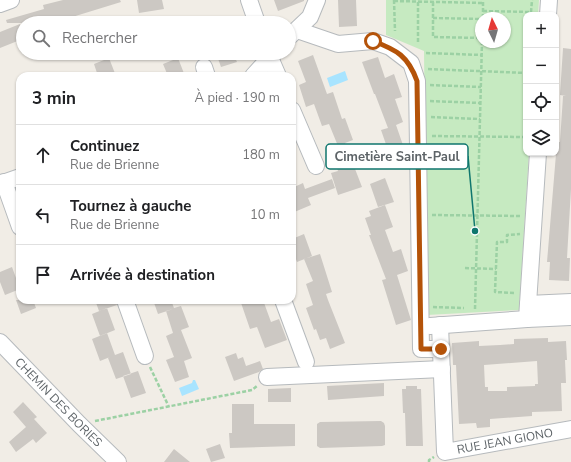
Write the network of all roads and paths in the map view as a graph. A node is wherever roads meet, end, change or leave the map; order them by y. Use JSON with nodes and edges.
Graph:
{"nodes":[{"id":1,"x":11,"y":0,"type":"edge"},
{"id":2,"x":249,"y":0,"type":"edge"},
{"id":3,"x":317,"y":0,"type":"edge"},
{"id":4,"x":532,"y":0,"type":"edge"},
{"id":5,"x":548,"y":0,"type":"edge"},
{"id":6,"x":394,"y":1,"type":"edge"},
{"id":7,"x":483,"y":1,"type":"edge"},
{"id":8,"x":418,"y":2,"type":"junction"},
{"id":9,"x":433,"y":2,"type":"junction"},
{"id":10,"x":0,"y":4,"type":"edge"},
{"id":11,"x":483,"y":11,"type":"joint"},
{"id":12,"x":548,"y":12,"type":"edge"},
{"id":13,"x":255,"y":16,"type":"edge"},
{"id":14,"x":433,"y":18,"type":"junction"},
{"id":15,"x":475,"y":18,"type":"edge"},
{"id":16,"x":296,"y":31,"type":"edge"},
{"id":17,"x":395,"y":31,"type":"dead end"},
{"id":18,"x":296,"y":35,"type":"edge"},
{"id":19,"x":475,"y":38,"type":"edge"},
{"id":20,"x":418,"y":42,"type":"dead end"},
{"id":21,"x":482,"y":48,"type":"edge"},
{"id":22,"x":426,"y":53,"type":"dead end"},
{"id":23,"x":482,"y":55,"type":"junction"},
{"id":24,"x":266,"y":60,"type":"edge"},
{"id":25,"x":273,"y":60,"type":"edge"},
{"id":26,"x":428,"y":69,"type":"dead end"},
{"id":27,"x":482,"y":71,"type":"junction"},
{"id":28,"x":255,"y":72,"type":"edge"},
{"id":29,"x":277,"y":72,"type":"edge"},
{"id":30,"x":523,"y":73,"type":"edge"},
{"id":31,"x":428,"y":85,"type":"dead end"},
{"id":32,"x":481,"y":86,"type":"junction"},
{"id":33,"x":426,"y":101,"type":"dead end"},
{"id":34,"x":481,"y":103,"type":"junction"},
{"id":35,"x":426,"y":116,"type":"dead end"},
{"id":36,"x":296,"y":119,"type":"edge"},
{"id":37,"x":480,"y":119,"type":"junction"},
{"id":38,"x":429,"y":136,"type":"dead end"},
{"id":39,"x":480,"y":137,"type":"junction"},
{"id":40,"x":523,"y":137,"type":"edge"},
{"id":41,"x":538,"y":156,"type":"edge"},
{"id":42,"x":316,"y":166,"type":"dead end"},
{"id":43,"x":16,"y":178,"type":"edge"},
{"id":44,"x":2,"y":183,"type":"edge"},
{"id":45,"x":431,"y":215,"type":"dead end"},
{"id":46,"x":478,"y":215,"type":"junction"},
{"id":47,"x":521,"y":216,"type":"dead end"},
{"id":48,"x":16,"y":217,"type":"edge"},
{"id":49,"x":520,"y":234,"type":"dead end"},
{"id":50,"x":465,"y":268,"type":"dead end"},
{"id":51,"x":477,"y":269,"type":"junction"},
{"id":52,"x":496,"y":269,"type":"junction"},
{"id":53,"x":514,"y":293,"type":"dead end"},
{"id":54,"x":571,"y":302,"type":"edge"},
{"id":55,"x":126,"y":304,"type":"edge"},
{"id":56,"x":284,"y":304,"type":"edge"},
{"id":57,"x":432,"y":307,"type":"dead end"},
{"id":58,"x":528,"y":312,"type":"junction"},
{"id":59,"x":571,"y":317,"type":"edge"},
{"id":60,"x":440,"y":325,"type":"junction"},
{"id":61,"x":420,"y":326,"type":"junction"},
{"id":62,"x":0,"y":342,"type":"edge"},
{"id":63,"x":441,"y":349,"type":"junction"},
{"id":64,"x":145,"y":356,"type":"joint"},
{"id":65,"x":306,"y":362,"type":"dead end"},
{"id":66,"x":442,"y":369,"type":"junction"},
{"id":67,"x":267,"y":377,"type":"joint"},
{"id":68,"x":169,"y":407,"type":"junction"},
{"id":69,"x":79,"y":424,"type":"junction"},
{"id":70,"x":571,"y":429,"type":"edge"},
{"id":71,"x":118,"y":462,"type":"edge"}],
"edges":[{"from":1,"to":10,"type":"street"},
{"from":2,"to":13,"type":"street"},
{"from":3,"to":16,"type":"street"},
{"from":4,"to":11,"type":"path"},
{"from":5,"to":12,"type":"street"},
{"from":6,"to":8,"type":"path"},
{"from":6,"to":17,"type":"path"},
{"from":7,"to":9,"type":"path"},
{"from":7,"to":11,"type":"path"},
{"from":8,"to":9,"type":"path"},
{"from":8,"to":20,"type":"path"},
{"from":9,"to":14,"type":"path"},
{"from":14,"to":15,"type":"path"},
{"from":14,"to":19,"type":"path"},
{"from":18,"to":61,"type":"street"},
{"from":21,"to":23,"type":"path"},
{"from":22,"to":23,"type":"path"},
{"from":23,"to":27,"type":"path"},
{"from":24,"to":28,"type":"street"},
{"from":25,"to":29,"type":"street"},
{"from":26,"to":27,"type":"path"},
{"from":27,"to":30,"type":"path"},
{"from":27,"to":32,"type":"path"},
{"from":31,"to":32,"type":"path"},
{"from":32,"to":34,"type":"path"},
{"from":33,"to":34,"type":"path"},
{"from":34,"to":37,"type":"path"},
{"from":35,"to":37,"type":"path"},
{"from":36,"to":42,"type":"street"},
{"from":37,"to":39,"type":"path"},
{"from":38,"to":39,"type":"path"},
{"from":39,"to":40,"type":"path"},
{"from":39,"to":46,"type":"path"},
{"from":41,"to":58,"type":"street"},
{"from":43,"to":44,"type":"street"},
{"from":44,"to":48,"type":"street"},
{"from":45,"to":46,"type":"path"},
{"from":46,"to":47,"type":"path"},
{"from":46,"to":51,"type":"path"},
{"from":49,"to":52,"type":"path"},
{"from":50,"to":51,"type":"path"},
{"from":51,"to":52,"type":"path"},
{"from":51,"to":57,"type":"path"},
{"from":52,"to":53,"type":"path"},
{"from":54,"to":58,"type":"street"},
{"from":55,"to":64,"type":"street"},
{"from":56,"to":65,"type":"street"},
{"from":58,"to":59,"type":"street"},
{"from":58,"to":60,"type":"street"},
{"from":60,"to":61,"type":"street"},
{"from":60,"to":63,"type":"street","name":"RUE JEAN GIONO"},
{"from":61,"to":63,"type":"street"},
{"from":62,"to":69,"type":"street","name":"CHEMIN DES BORIES"},
{"from":63,"to":66,"type":"street","name":"RUE JEAN GIONO"},
{"from":64,"to":68,"type":"path"},
{"from":66,"to":67,"type":"street"},
{"from":66,"to":70,"type":"street","name":"RUE JEAN GIONO"},
{"from":67,"to":68,"type":"path"},
{"from":68,"to":69,"type":"path"},
{"from":69,"to":71,"type":"street","name":"CHEMIN DES BORIES"}]}
